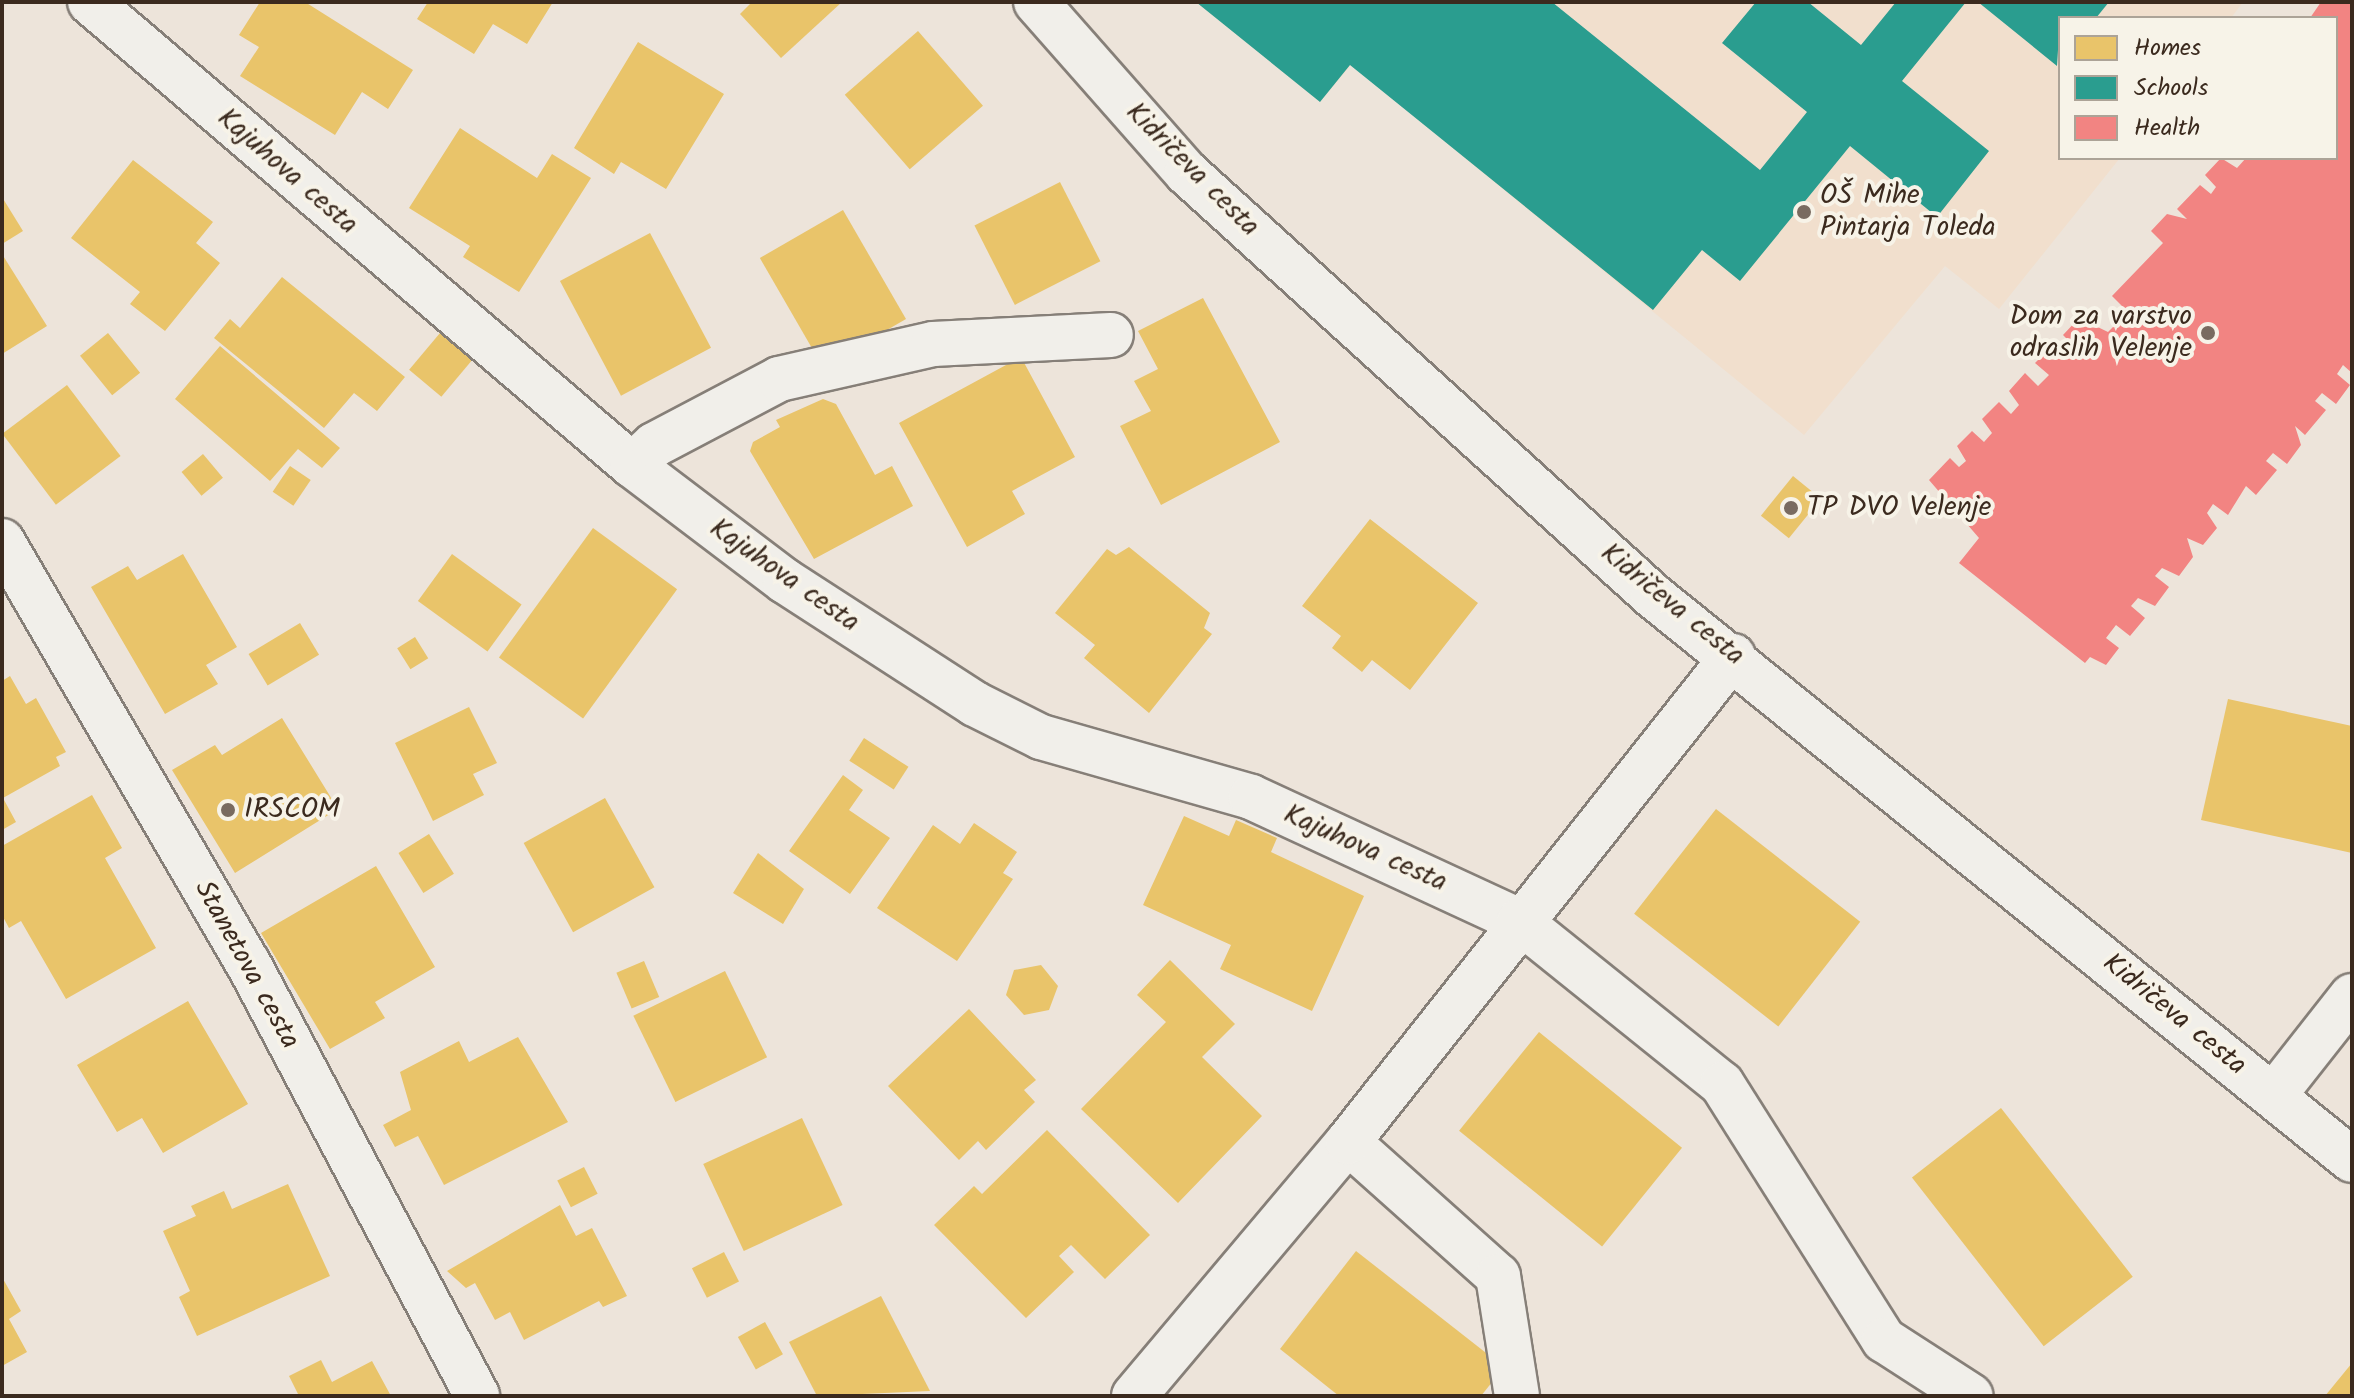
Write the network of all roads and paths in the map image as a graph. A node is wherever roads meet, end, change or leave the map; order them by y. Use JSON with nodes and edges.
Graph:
{"nodes":[{"id":1,"x":90,"y":2,"type":"edge"},
{"id":2,"x":1036,"y":2,"type":"edge"},
{"id":3,"x":1111,"y":335,"type":"dead end"},
{"id":4,"x":632,"y":465,"type":"junction"},
{"id":5,"x":2,"y":541,"type":"edge"},
{"id":6,"x":1733,"y":656,"type":"junction"},
{"id":7,"x":1519,"y":921,"type":"junction"},
{"id":8,"x":2352,"y":996,"type":"edge"},
{"id":9,"x":2274,"y":1095,"type":"junction"},
{"id":10,"x":1348,"y":1142,"type":"junction"},
{"id":11,"x":2352,"y":1160,"type":"edge"},
{"id":12,"x":477,"y":1396,"type":"edge"},
{"id":13,"x":1134,"y":1396,"type":"edge"},
{"id":14,"x":1517,"y":1396,"type":"edge"},
{"id":15,"x":1971,"y":1396,"type":"edge"}],
"edges":[{"from":1,"to":4,"type":"street","name":"Kajuhova cesta"},
{"from":2,"to":6,"type":"street","name":"Kidričeva cesta"},
{"from":3,"to":4,"type":"street"},
{"from":4,"to":7,"type":"street","name":"Kajuhova cesta"},
{"from":5,"to":12,"type":"street","name":"Stanetova cesta"},
{"from":6,"to":7,"type":"street"},
{"from":6,"to":9,"type":"street","name":"Kidričeva cesta"},
{"from":7,"to":10,"type":"street"},
{"from":7,"to":15,"type":"street","name":"Kajuhova cesta"},
{"from":8,"to":9,"type":"street"},
{"from":9,"to":11,"type":"street","name":"Kidričeva cesta"},
{"from":10,"to":13,"type":"street"},
{"from":10,"to":14,"type":"street"}]}
